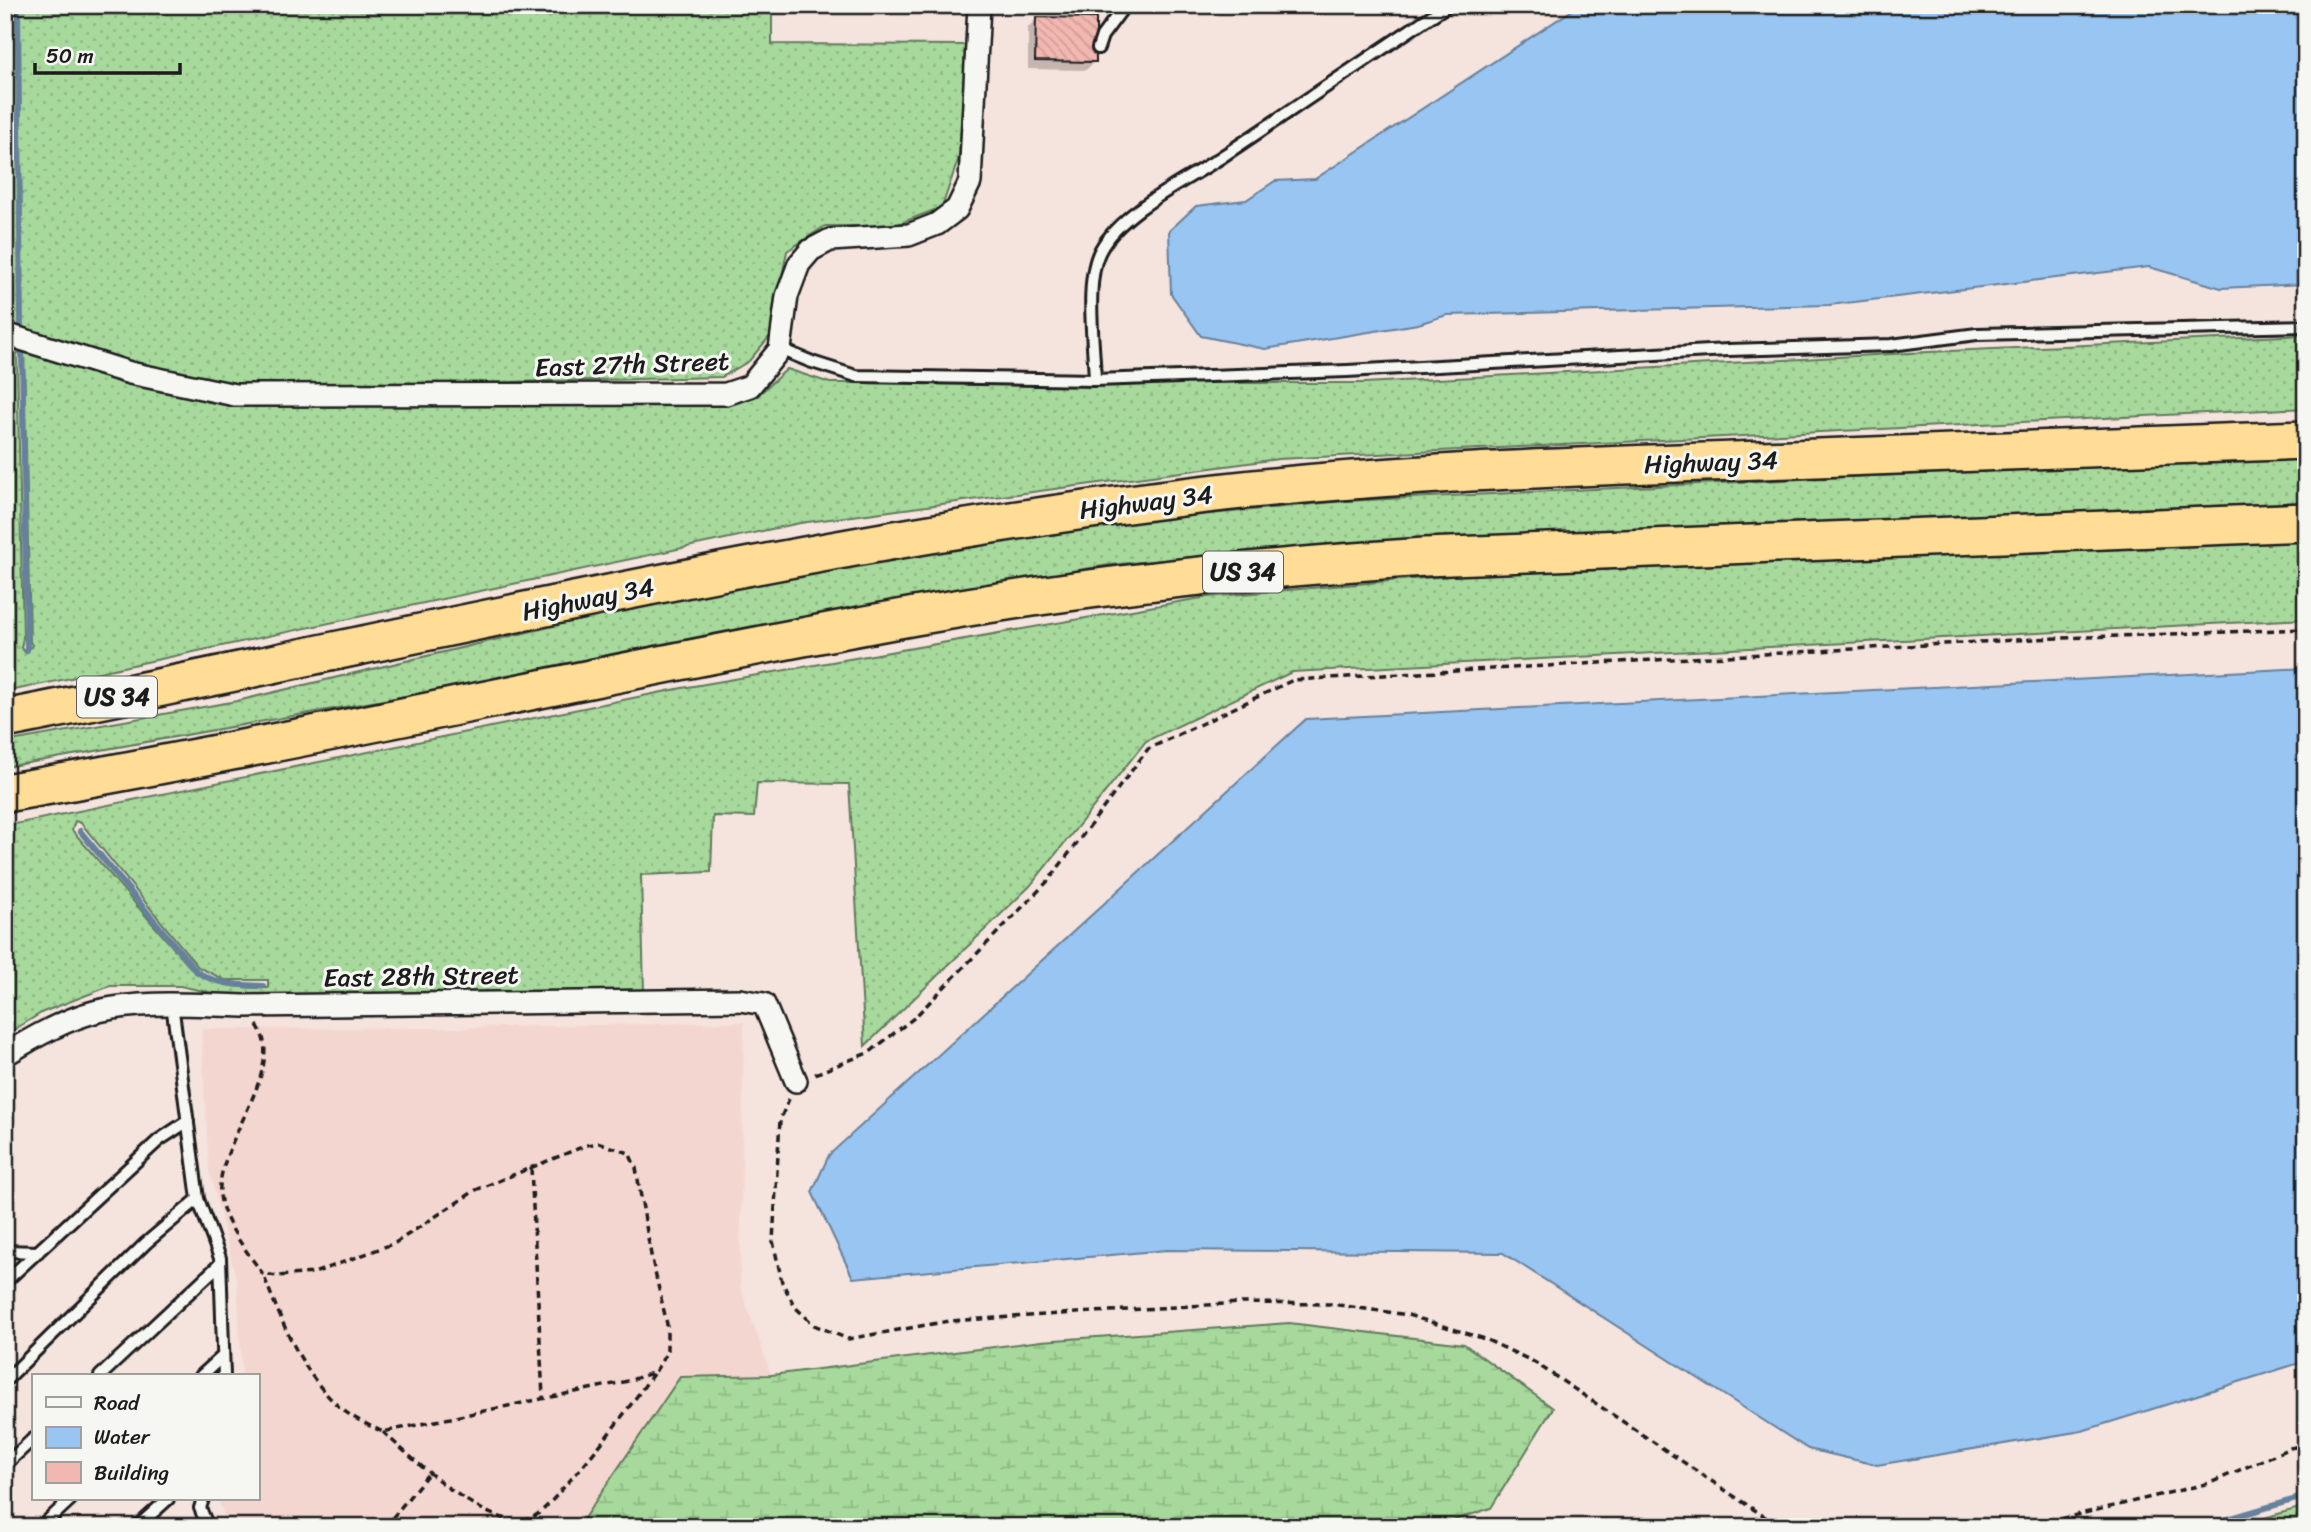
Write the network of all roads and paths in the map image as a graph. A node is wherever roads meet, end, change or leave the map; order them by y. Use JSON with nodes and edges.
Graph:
{"nodes":[{"id":1,"x":979,"y":5,"type":"edge"},
{"id":2,"x":1125,"y":5,"type":"edge"},
{"id":3,"x":1448,"y":5,"type":"edge"},
{"id":4,"x":1098,"y":48,"type":"dead end"},
{"id":5,"x":2306,"y":326,"type":"edge"},
{"id":6,"x":5,"y":334,"type":"edge"},
{"id":7,"x":780,"y":349,"type":"junction"},
{"id":8,"x":1095,"y":380,"type":"junction"},
{"id":9,"x":2306,"y":440,"type":"edge"},
{"id":10,"x":2306,"y":522,"type":"edge"},
{"id":11,"x":2306,"y":629,"type":"edge"},
{"id":12,"x":6,"y":719,"type":"edge"},
{"id":13,"x":5,"y":793,"type":"edge"},
{"id":14,"x":172,"y":1004,"type":"junction"},
{"id":15,"x":243,"y":1006,"type":"junction"},
{"id":16,"x":5,"y":1055,"type":"edge"},
{"id":17,"x":796,"y":1081,"type":"junction"},
{"id":18,"x":188,"y":1121,"type":"junction"},
{"id":19,"x":531,"y":1168,"type":"junction"},
{"id":20,"x":198,"y":1199,"type":"junction"},
{"id":21,"x":5,"y":1251,"type":"edge"},
{"id":22,"x":38,"y":1252,"type":"junction"},
{"id":23,"x":220,"y":1264,"type":"junction"},
{"id":24,"x":263,"y":1274,"type":"junction"},
{"id":25,"x":5,"y":1282,"type":"edge"},
{"id":26,"x":223,"y":1356,"type":"junction"},
{"id":27,"x":655,"y":1372,"type":"junction"},
{"id":28,"x":102,"y":1374,"type":"edge"},
{"id":29,"x":203,"y":1374,"type":"edge"},
{"id":30,"x":224,"y":1374,"type":"edge"},
{"id":31,"x":5,"y":1381,"type":"edge"},
{"id":32,"x":543,"y":1397,"type":"junction"},
{"id":33,"x":383,"y":1432,"type":"junction"},
{"id":34,"x":32,"y":1440,"type":"edge"},
{"id":35,"x":2306,"y":1444,"type":"edge"},
{"id":36,"x":5,"y":1465,"type":"edge"},
{"id":37,"x":428,"y":1474,"type":"junction"},
{"id":38,"x":70,"y":1500,"type":"edge"},
{"id":39,"x":167,"y":1500,"type":"edge"},
{"id":40,"x":203,"y":1500,"type":"edge"},
{"id":41,"x":41,"y":1527,"type":"edge"},
{"id":42,"x":137,"y":1527,"type":"edge"},
{"id":43,"x":208,"y":1527,"type":"edge"},
{"id":44,"x":386,"y":1527,"type":"edge"},
{"id":45,"x":1780,"y":1527,"type":"edge"},
{"id":46,"x":2026,"y":1527,"type":"edge"}],
"edges":[{"from":1,"to":7,"type":"street"},
{"from":2,"to":4,"type":"lane"},
{"from":3,"to":8,"type":"lane"},
{"from":5,"to":8,"type":"lane"},
{"from":6,"to":7,"type":"street","name":"East 27th Street"},
{"from":7,"to":8,"type":"lane"},
{"from":9,"to":12,"type":"highway","name":"Highway 34","number":"US 34"},
{"from":10,"to":13,"type":"highway","number":"US 34"},
{"from":11,"to":17,"type":"path"},
{"from":14,"to":15,"type":"street","name":"East 28th Street"},
{"from":14,"to":16,"type":"street","name":"East 28th Street"},
{"from":14,"to":18,"type":"lane"},
{"from":15,"to":17,"type":"street","name":"East 28th Street"},
{"from":15,"to":24,"type":"path"},
{"from":17,"to":45,"type":"path"},
{"from":18,"to":20,"type":"lane"},
{"from":18,"to":22,"type":"lane"},
{"from":19,"to":24,"type":"path"},
{"from":19,"to":27,"type":"path"},
{"from":19,"to":32,"type":"path"},
{"from":20,"to":23,"type":"lane"},
{"from":20,"to":31,"type":"lane"},
{"from":21,"to":22,"type":"lane"},
{"from":22,"to":25,"type":"lane"},
{"from":23,"to":26,"type":"lane"},
{"from":23,"to":28,"type":"lane"},
{"from":24,"to":33,"type":"path"},
{"from":26,"to":29,"type":"lane"},
{"from":26,"to":30,"type":"lane"},
{"from":27,"to":32,"type":"path"},
{"from":27,"to":37,"type":"path"},
{"from":32,"to":33,"type":"path"},
{"from":33,"to":37,"type":"path"},
{"from":34,"to":36,"type":"lane"},
{"from":35,"to":46,"type":"path"},
{"from":37,"to":44,"type":"path"},
{"from":38,"to":41,"type":"lane"},
{"from":39,"to":42,"type":"lane"},
{"from":40,"to":43,"type":"lane"}]}
